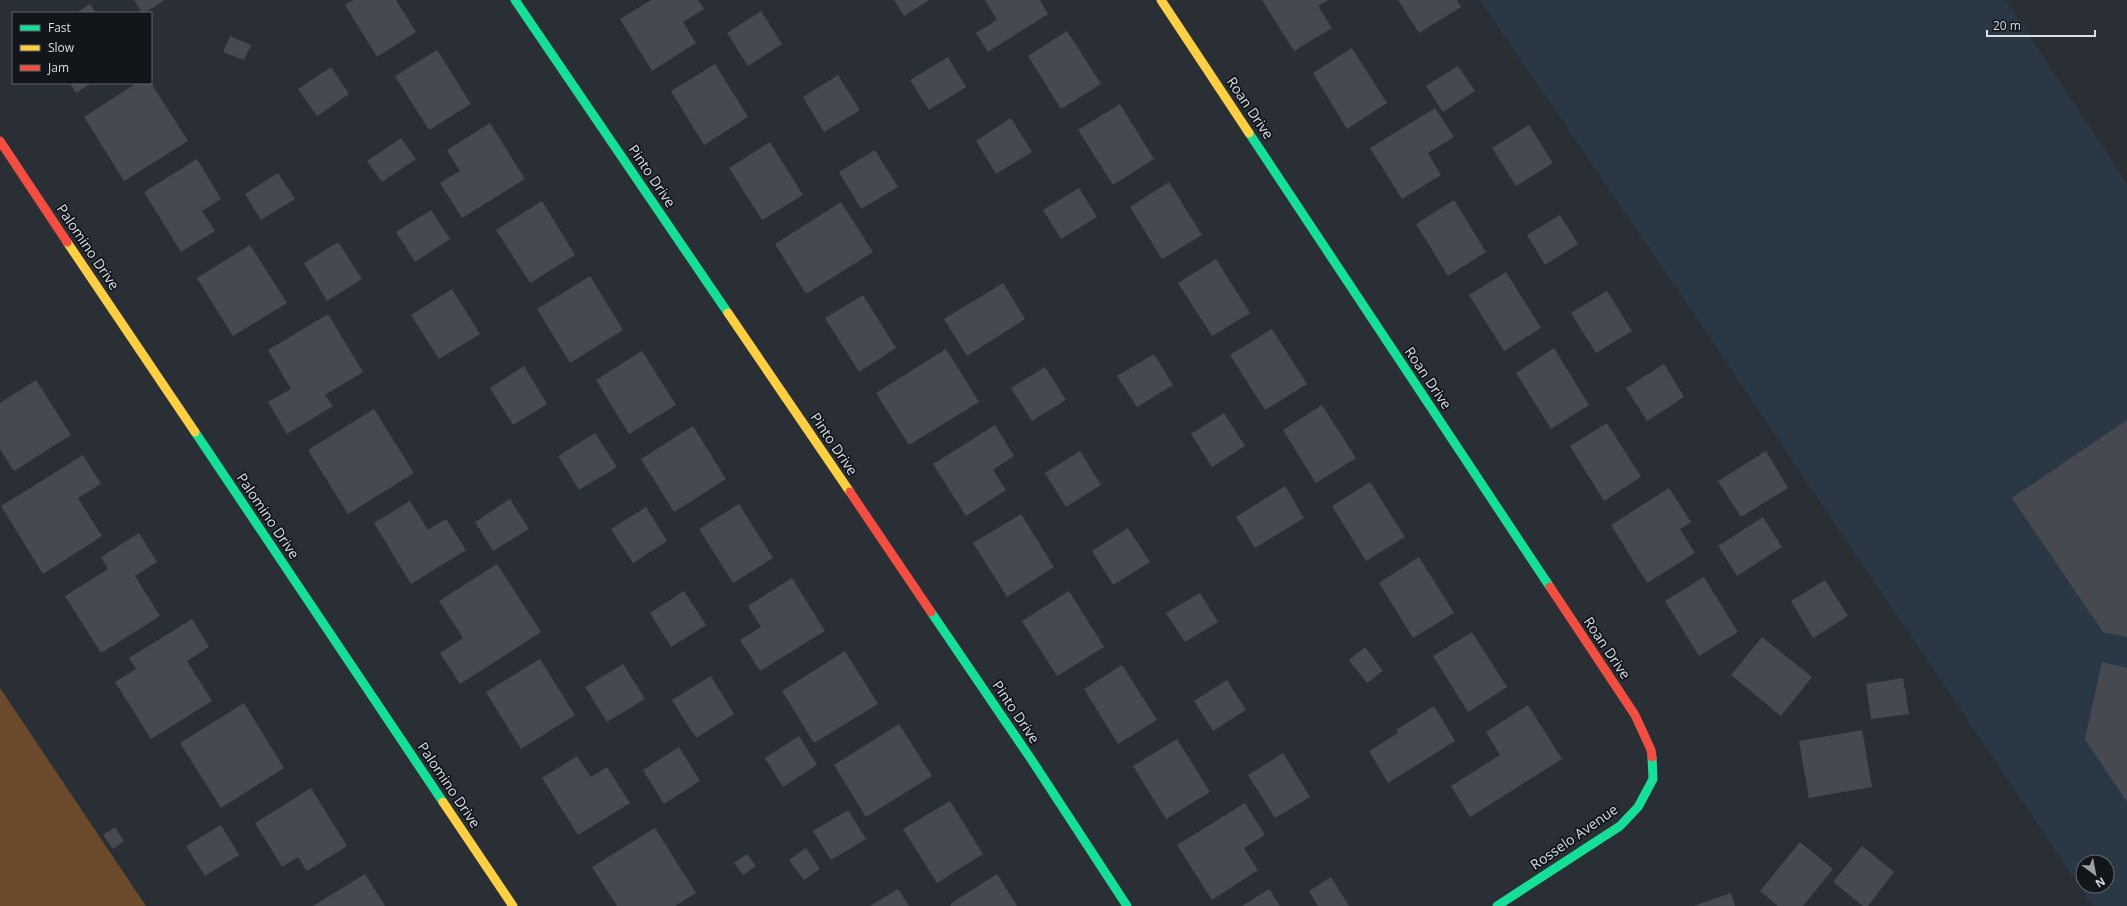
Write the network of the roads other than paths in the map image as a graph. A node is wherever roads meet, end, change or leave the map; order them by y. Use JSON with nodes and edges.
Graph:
{"nodes":[{"id":1,"x":515,"y":0,"type":"edge"},
{"id":2,"x":1161,"y":0,"type":"edge"},
{"id":3,"x":0,"y":141,"type":"edge"},
{"id":4,"x":1653,"y":779,"type":"joint"},
{"id":5,"x":513,"y":906,"type":"edge"},
{"id":6,"x":1127,"y":906,"type":"edge"},
{"id":7,"x":1497,"y":906,"type":"edge"}],
"edges":[{"from":1,"to":6,"type":"street","name":"Pinto Drive"},
{"from":2,"to":4,"type":"street","name":"Roan Drive"},
{"from":3,"to":5,"type":"street","name":"Palomino Drive"},
{"from":4,"to":7,"type":"street","name":"Rosselo Avenue"}]}
